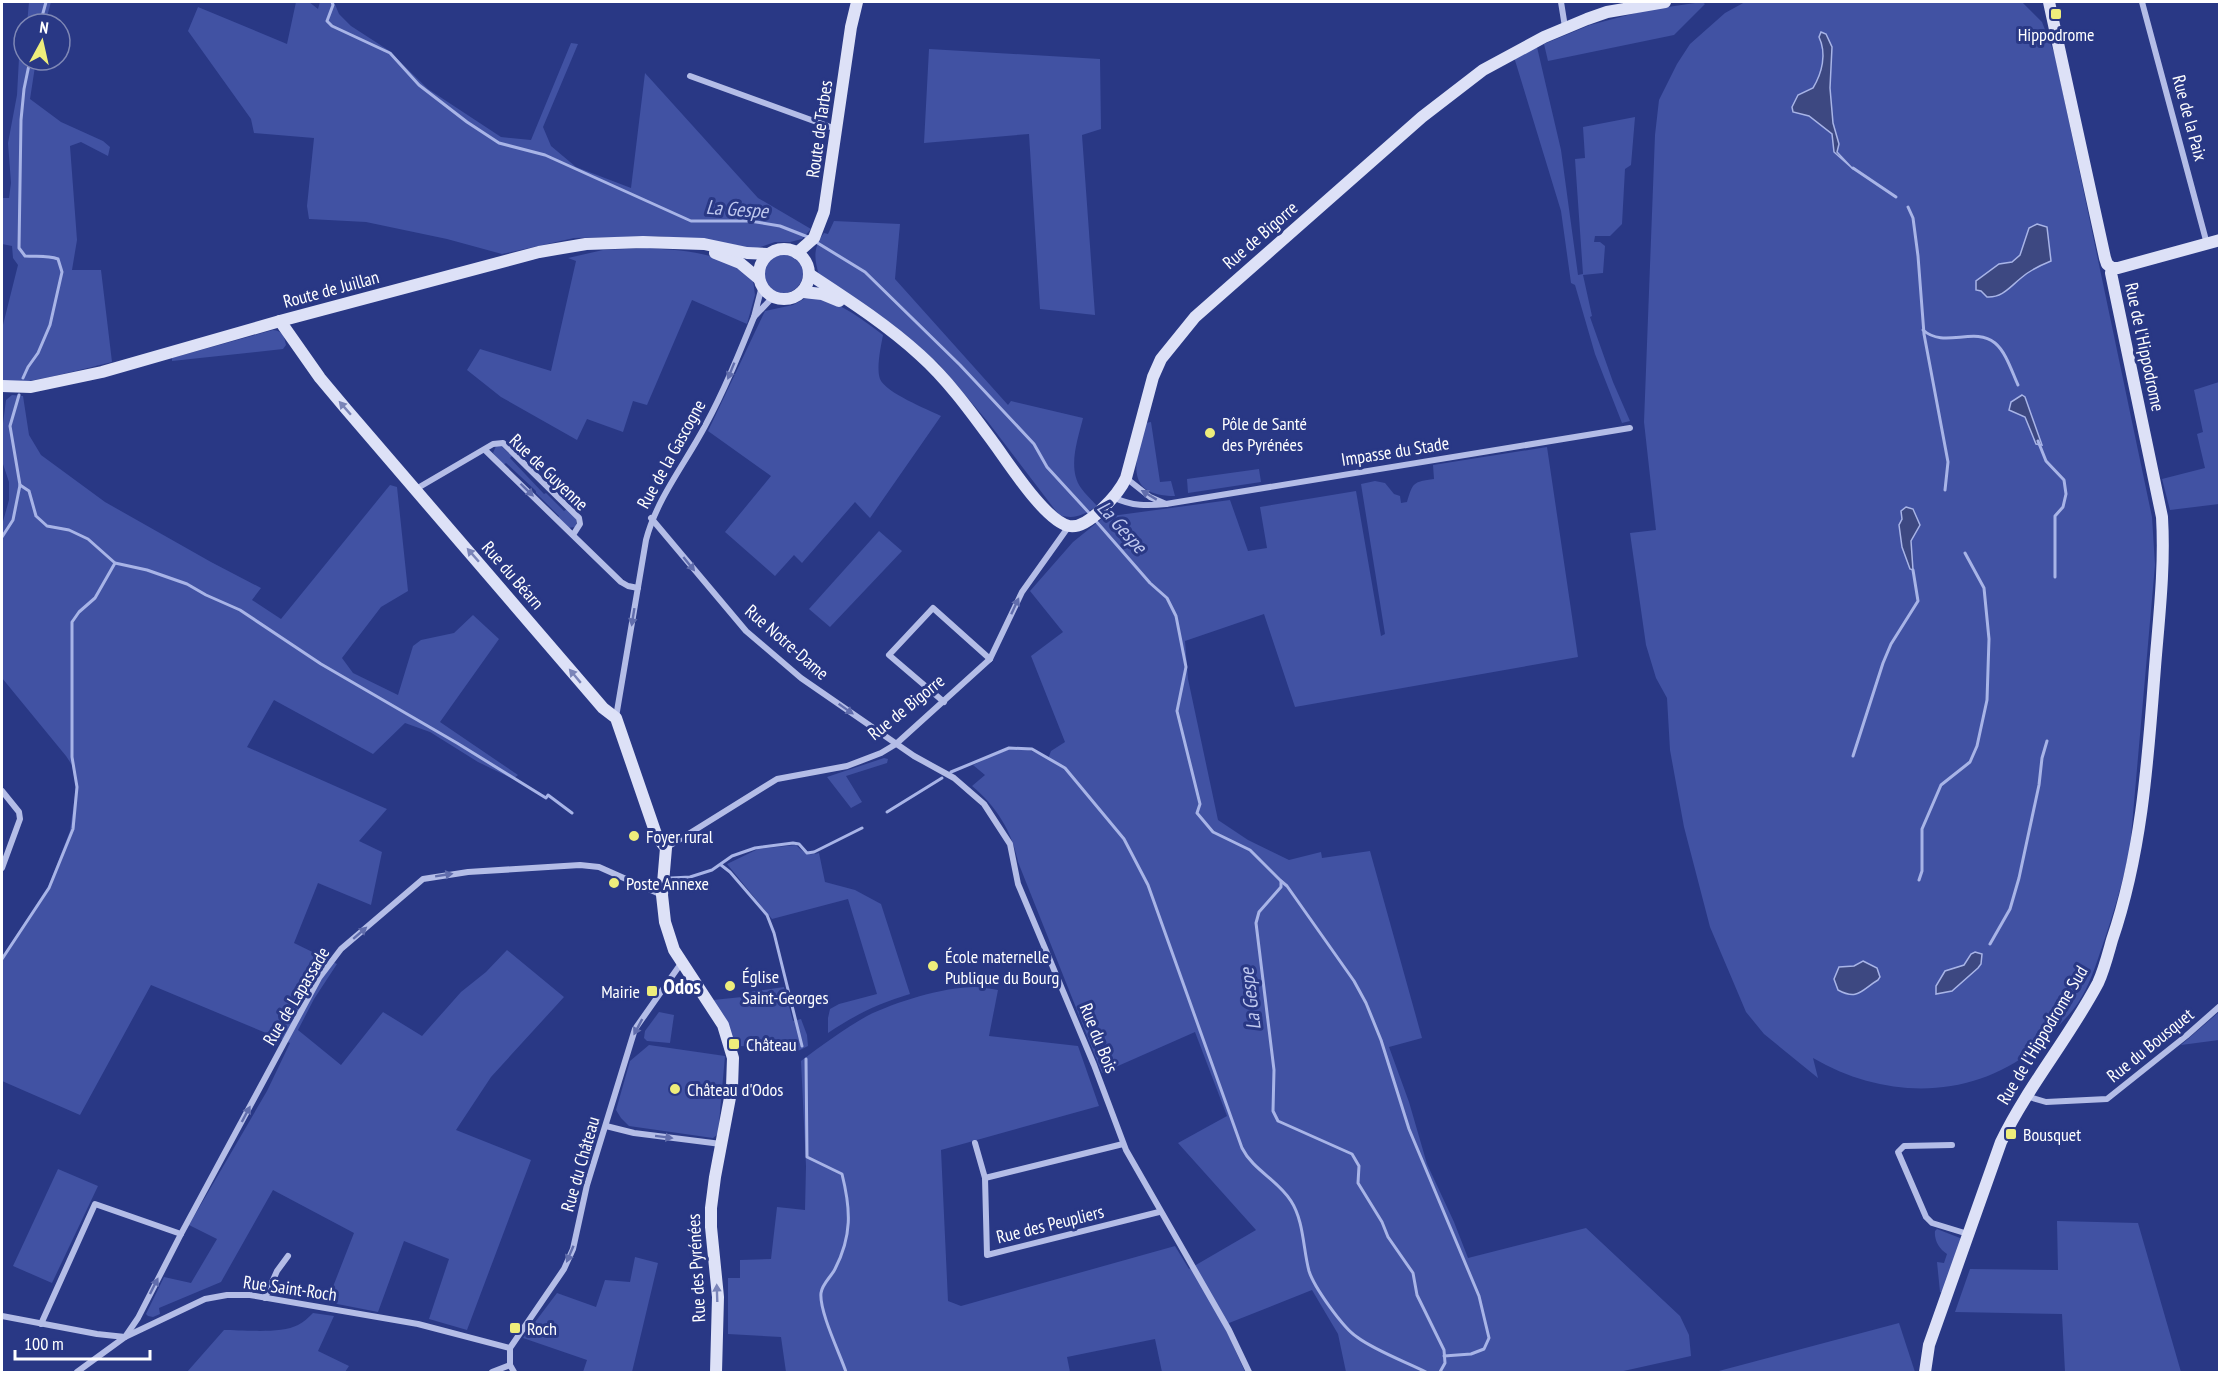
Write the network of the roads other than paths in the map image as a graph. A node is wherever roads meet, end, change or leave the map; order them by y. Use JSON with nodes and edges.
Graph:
{"nodes":[{"id":1,"x":857,"y":2,"type":"edge"},
{"id":2,"x":1561,"y":2,"type":"edge"},
{"id":3,"x":1665,"y":2,"type":"edge"},
{"id":4,"x":2049,"y":2,"type":"edge"},
{"id":5,"x":2142,"y":2,"type":"edge"},
{"id":6,"x":1565,"y":27,"type":"junction"},
{"id":7,"x":690,"y":76,"type":"dead end"},
{"id":8,"x":837,"y":129,"type":"junction"},
{"id":9,"x":2213,"y":242,"type":"edge"},
{"id":10,"x":673,"y":243,"type":"junction"},
{"id":11,"x":797,"y":253,"type":"junction"},
{"id":12,"x":767,"y":254,"type":"junction"},
{"id":13,"x":2112,"y":268,"type":"junction"},
{"id":14,"x":809,"y":274,"type":"junction"},
{"id":15,"x":760,"y":282,"type":"junction"},
{"id":16,"x":802,"y":292,"type":"junction"},
{"id":17,"x":773,"y":297,"type":"junction"},
{"id":18,"x":865,"y":312,"type":"junction"},
{"id":19,"x":754,"y":317,"type":"junction"},
{"id":20,"x":280,"y":321,"type":"junction"},
{"id":21,"x":2,"y":386,"type":"edge"},
{"id":22,"x":1630,"y":428,"type":"dead end"},
{"id":23,"x":485,"y":450,"type":"junction"},
{"id":24,"x":1126,"y":478,"type":"junction"},
{"id":25,"x":416,"y":489,"type":"junction"},
{"id":26,"x":1114,"y":498,"type":"junction"},
{"id":27,"x":1166,"y":504,"type":"junction"},
{"id":28,"x":651,"y":518,"type":"junction"},
{"id":29,"x":1069,"y":526,"type":"junction"},
{"id":30,"x":573,"y":536,"type":"junction"},
{"id":31,"x":638,"y":588,"type":"junction"},
{"id":32,"x":990,"y":659,"type":"junction"},
{"id":33,"x":944,"y":702,"type":"junction"},
{"id":34,"x":2152,"y":706,"type":"joint"},
{"id":35,"x":616,"y":718,"type":"junction"},
{"id":36,"x":896,"y":744,"type":"junction"},
{"id":37,"x":2,"y":791,"type":"edge"},
{"id":38,"x":666,"y":848,"type":"junction"},
{"id":39,"x":2,"y":868,"type":"edge"},
{"id":40,"x":662,"y":895,"type":"junction"},
{"id":41,"x":682,"y":962,"type":"junction"},
{"id":42,"x":2220,"y":1006,"type":"edge"},
{"id":43,"x":2026,"y":1096,"type":"junction"},
{"id":44,"x":606,"y":1126,"type":"junction"},
{"id":45,"x":975,"y":1143,"type":"dead end"},
{"id":46,"x":722,"y":1144,"type":"junction"},
{"id":47,"x":1123,"y":1144,"type":"junction"},
{"id":48,"x":1952,"y":1145,"type":"dead end"},
{"id":49,"x":985,"y":1178,"type":"junction"},
{"id":50,"x":1159,"y":1212,"type":"junction"},
{"id":51,"x":181,"y":1234,"type":"junction"},
{"id":52,"x":1968,"y":1234,"type":"junction"},
{"id":53,"x":288,"y":1256,"type":"dead end"},
{"id":54,"x":264,"y":1298,"type":"junction"},
{"id":55,"x":2,"y":1316,"type":"edge"},
{"id":56,"x":41,"y":1324,"type":"junction"},
{"id":57,"x":125,"y":1337,"type":"junction"},
{"id":58,"x":510,"y":1348,"type":"junction"},
{"id":59,"x":510,"y":1365,"type":"junction"},
{"id":60,"x":77,"y":1372,"type":"edge"},
{"id":61,"x":492,"y":1372,"type":"edge"},
{"id":62,"x":514,"y":1372,"type":"edge"},
{"id":63,"x":716,"y":1372,"type":"edge"},
{"id":64,"x":1249,"y":1372,"type":"edge"},
{"id":65,"x":1925,"y":1372,"type":"edge"}],
"edges":[{"from":1,"to":8,"type":"main road","name":"Route de Tarbes"},
{"from":2,"to":6,"type":"street"},
{"from":3,"to":6,"type":"main road","name":"Rue de Bigorre"},
{"from":4,"to":13,"type":"main road","name":"Rue de l'Hippodrome"},
{"from":5,"to":9,"type":"street","name":"Rue de la Paix"},
{"from":6,"to":24,"type":"main road","name":"Rue de Bigorre"},
{"from":7,"to":8,"type":"street"},
{"from":8,"to":11,"type":"main road","name":"Route de Tarbes"},
{"from":9,"to":13,"type":"main road"},
{"from":10,"to":12,"type":"main road","name":"Route de Juillan"},
{"from":10,"to":15,"type":"main road","name":"Route de Juillan"},
{"from":10,"to":20,"type":"main road","name":"Route de Juillan"},
{"from":11,"to":12,"type":"main road"},
{"from":11,"to":14,"type":"main road"},
{"from":12,"to":15,"type":"main road"},
{"from":13,"to":34,"type":"main road","name":"Rue de l'Hippodrome"},
{"from":14,"to":16,"type":"main road"},
{"from":14,"to":18,"type":"main road"},
{"from":15,"to":17,"type":"main road"},
{"from":15,"to":19,"type":"street","name":"Rue de la Gascogne"},
{"from":16,"to":17,"type":"main road"},
{"from":16,"to":18,"type":"main road"},
{"from":17,"to":19,"type":"street","name":"Rue de la Gascogne"},
{"from":18,"to":29,"type":"main road"},
{"from":19,"to":28,"type":"street","name":"Rue de la Gascogne","one_way":true},
{"from":20,"to":21,"type":"main road","name":"Route de Juillan"},
{"from":25,"to":20,"type":"main road","name":"Rue du Béarn","one_way":true},
{"from":22,"to":27,"type":"street","name":"Impasse du Stade"},
{"from":23,"to":25,"type":"street","name":"Rue de Guyenne"},
{"from":23,"to":30,"type":"street","name":"Rue de Guyenne","one_way":true},
{"from":23,"to":30,"type":"street","name":"Rue de Guyenne"},
{"from":24,"to":26,"type":"main road","name":"Rue de Bigorre"},
{"from":27,"to":24,"type":"street","one_way":true},
{"from":35,"to":25,"type":"main road","name":"Rue du Béarn","one_way":true},
{"from":26,"to":27,"type":"street","name":"Impasse du Stade"},
{"from":26,"to":29,"type":"main road","name":"Rue de Bigorre"},
{"from":28,"to":31,"type":"street","name":"Rue de la Gascogne"},
{"from":28,"to":36,"type":"street","name":"Rue Notre-Dame","one_way":true},
{"from":32,"to":29,"type":"street","name":"Rue de Bigorre","one_way":true},
{"from":30,"to":31,"type":"street","name":"Rue de Guyenne"},
{"from":31,"to":35,"type":"street","name":"Rue de la Gascogne","one_way":true},
{"from":32,"to":33,"type":"street","name":"Rue de Bigorre"},
{"from":32,"to":33,"type":"street"},
{"from":33,"to":36,"type":"street","name":"Rue de Bigorre"},
{"from":34,"to":43,"type":"main road","name":"Rue de l'Hippodrome Sud"},
{"from":35,"to":38,"type":"main road","name":"Rue du Béarn"},
{"from":36,"to":38,"type":"street","name":"Rue de Bigorre"},
{"from":36,"to":47,"type":"street","name":"Rue du Bois"},
{"from":37,"to":39,"type":"street"},
{"from":38,"to":40,"type":"main road","name":"Rue des Pyrénées"},
{"from":40,"to":41,"type":"main road","name":"Rue des Pyrénées"},
{"from":51,"to":40,"type":"street","name":"Rue de Lapassade","one_way":true},
{"from":41,"to":44,"type":"street","name":"Rue du Château","one_way":true},
{"from":41,"to":46,"type":"main road","name":"Rue des Pyrénées"},
{"from":42,"to":43,"type":"street","name":"Rue du Bousquet"},
{"from":43,"to":52,"type":"main road","name":"Rue de l'Hippodrome Sud"},
{"from":44,"to":46,"type":"street","one_way":true},
{"from":44,"to":58,"type":"street","name":"Rue du Château","one_way":true},
{"from":45,"to":49,"type":"street","name":"Rue des Peupliers"},
{"from":63,"to":46,"type":"main road","name":"Rue des Pyrénées","one_way":true},
{"from":47,"to":49,"type":"street"},
{"from":47,"to":50,"type":"street","name":"Rue du Bois"},
{"from":48,"to":52,"type":"street"},
{"from":49,"to":50,"type":"street","name":"Rue des Peupliers"},
{"from":50,"to":64,"type":"street","name":"Rue du Bois"},
{"from":51,"to":56,"type":"street"},
{"from":57,"to":51,"type":"street","name":"Rue de Lapassade","one_way":true},
{"from":52,"to":65,"type":"main road","name":"Rue de l'Hippodrome Sud"},
{"from":53,"to":54,"type":"street"},
{"from":54,"to":57,"type":"street","name":"Rue Saint-Roch"},
{"from":54,"to":58,"type":"street","name":"Rue Saint-Roch"},
{"from":55,"to":56,"type":"street"},
{"from":56,"to":57,"type":"street"},
{"from":57,"to":60,"type":"street"},
{"from":58,"to":59,"type":"street"},
{"from":59,"to":61,"type":"street"},
{"from":59,"to":62,"type":"street"}]}
